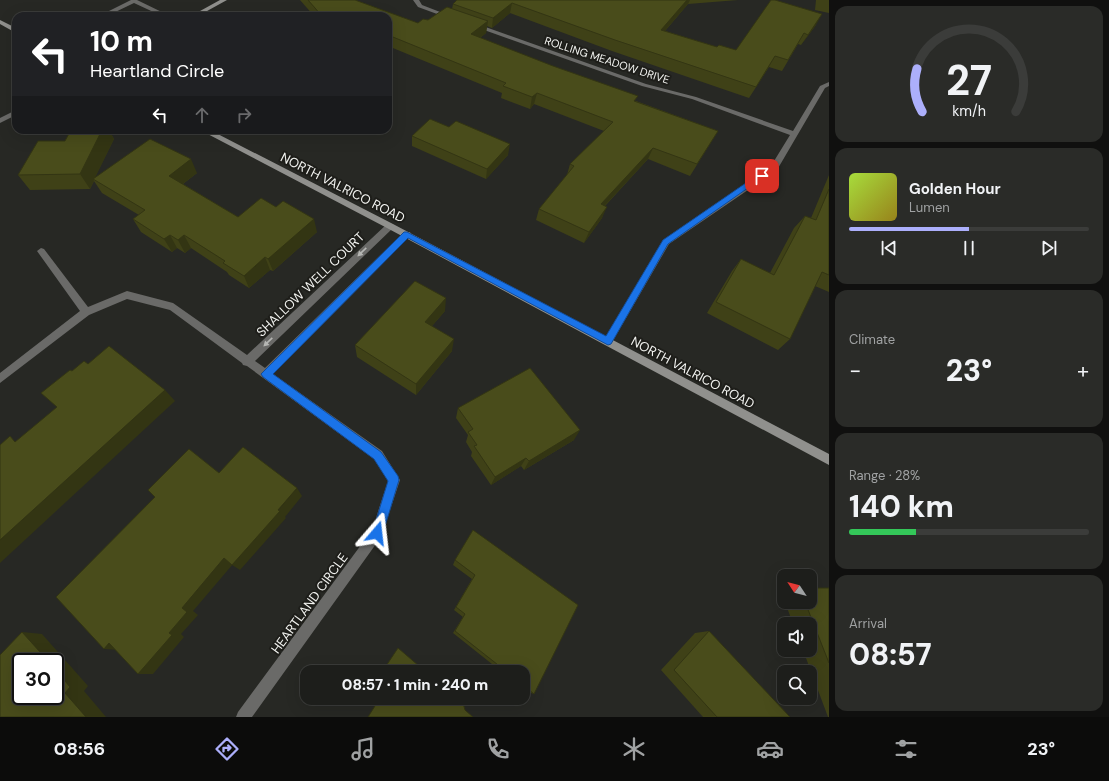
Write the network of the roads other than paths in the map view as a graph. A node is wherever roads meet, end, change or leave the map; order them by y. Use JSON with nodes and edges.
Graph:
{"nodes":[{"id":1,"x":224,"y":0,"type":"edge"},
{"id":2,"x":416,"y":0,"type":"edge"},
{"id":3,"x":111,"y":12,"type":"edge"},
{"id":4,"x":158,"y":12,"type":"edge"},
{"id":5,"x":202,"y":12,"type":"edge"},
{"id":6,"x":457,"y":19,"type":"edge"},
{"id":7,"x":0,"y":22,"type":"edge"},
{"id":8,"x":465,"y":22,"type":"edge"},
{"id":9,"x":12,"y":29,"type":"edge"},
{"id":10,"x":829,"y":84,"type":"edge"},
{"id":11,"x":12,"y":114,"type":"edge"},
{"id":12,"x":0,"y":121,"type":"edge"},
{"id":13,"x":212,"y":134,"type":"edge"},
{"id":14,"x":795,"y":134,"type":"junction"},
{"id":15,"x":390,"y":226,"type":"junction"},
{"id":16,"x":407,"y":234,"type":"junction"},
{"id":17,"x":41,"y":251,"type":"dead end"},
{"id":18,"x":86,"y":312,"type":"junction"},
{"id":19,"x":608,"y":341,"type":"junction"},
{"id":20,"x":247,"y":362,"type":"junction"},
{"id":21,"x":266,"y":374,"type":"junction"},
{"id":22,"x":0,"y":379,"type":"edge"},
{"id":23,"x":829,"y":460,"type":"edge"},
{"id":24,"x":243,"y":717,"type":"edge"}],
"edges":[{"from":1,"to":5,"type":"street"},
{"from":2,"to":6,"type":"street"},
{"from":3,"to":4,"type":"street"},
{"from":7,"to":9,"type":"street"},
{"from":8,"to":14,"type":"street","name":"ROLLING MEADOW DRIVE"},
{"from":10,"to":14,"type":"street"},
{"from":11,"to":12,"type":"street"},
{"from":13,"to":15,"type":"street","name":"NORTH VALRICO ROAD"},
{"from":14,"to":19,"type":"street"},
{"from":15,"to":16,"type":"street","name":"NORTH VALRICO ROAD"},
{"from":15,"to":20,"type":"street","name":"SHALLOW WELL COURT","one_way":true},
{"from":16,"to":19,"type":"street","name":"NORTH VALRICO ROAD"},
{"from":16,"to":21,"type":"street"},
{"from":17,"to":18,"type":"street"},
{"from":18,"to":20,"type":"street","name":"HEARTLAND CIRCLE"},
{"from":18,"to":22,"type":"street","name":"HEARTLAND CIRCLE"},
{"from":19,"to":23,"type":"street","name":"NORTH VALRICO ROAD"},
{"from":20,"to":21,"type":"street","name":"HEARTLAND CIRCLE"},
{"from":21,"to":24,"type":"street","name":"HEARTLAND CIRCLE"}]}
